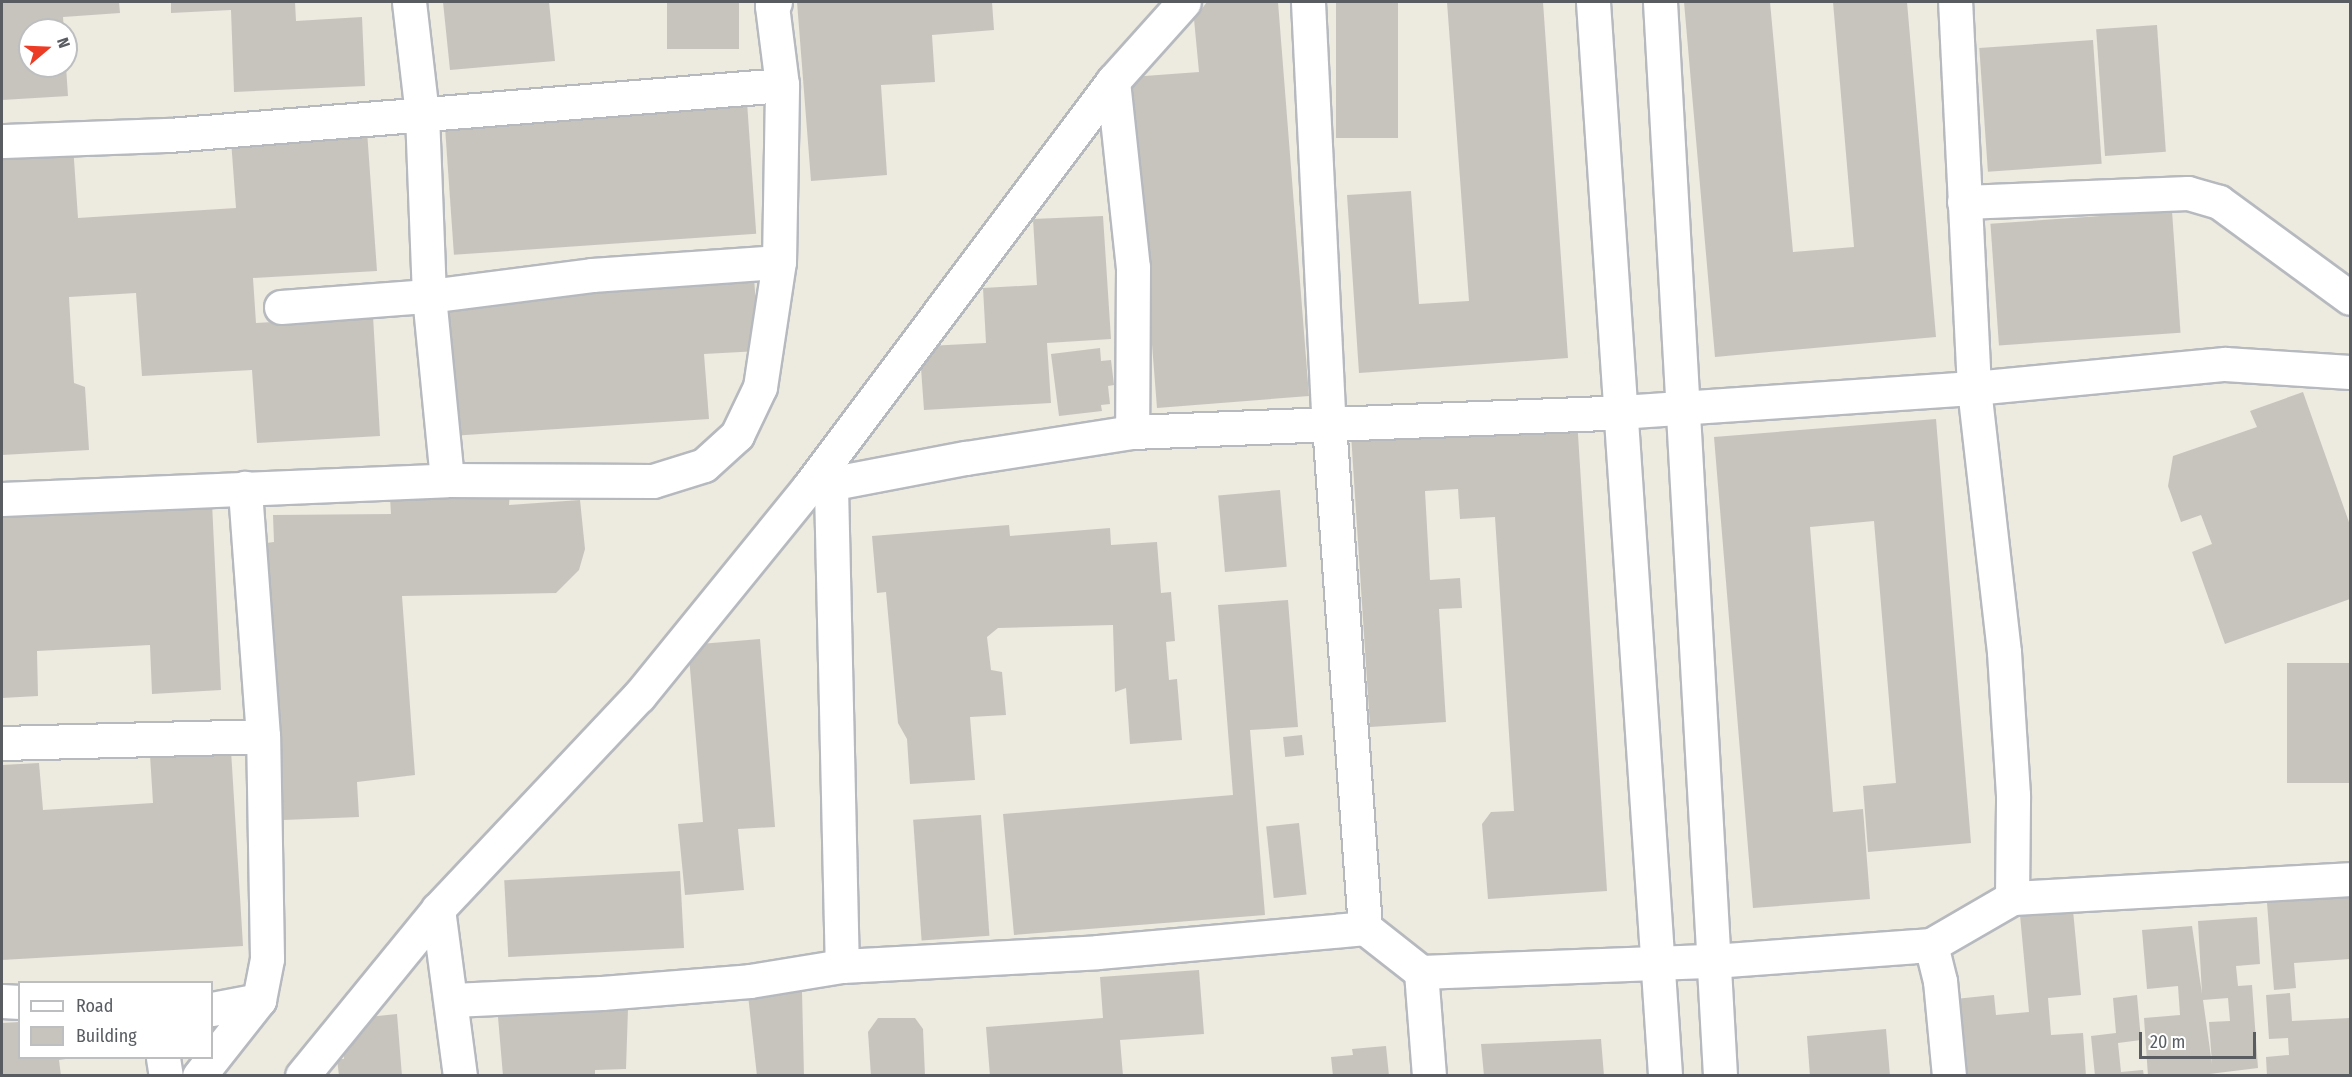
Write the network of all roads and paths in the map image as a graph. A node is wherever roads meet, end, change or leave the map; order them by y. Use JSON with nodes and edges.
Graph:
{"nodes":[{"id":1,"x":409,"y":2,"type":"edge"},
{"id":2,"x":776,"y":2,"type":"edge"},
{"id":3,"x":1184,"y":2,"type":"edge"},
{"id":4,"x":1308,"y":2,"type":"edge"},
{"id":5,"x":1593,"y":2,"type":"edge"},
{"id":6,"x":1659,"y":2,"type":"edge"},
{"id":7,"x":1955,"y":2,"type":"edge"},
{"id":8,"x":1113,"y":81,"type":"junction"},
{"id":9,"x":782,"y":85,"type":"junction"},
{"id":10,"x":422,"y":114,"type":"junction"},
{"id":11,"x":2,"y":141,"type":"edge"},
{"id":12,"x":1964,"y":202,"type":"junction"},
{"id":13,"x":779,"y":262,"type":"junction"},
{"id":14,"x":429,"y":296,"type":"junction"},
{"id":15,"x":2350,"y":298,"type":"edge"},
{"id":16,"x":281,"y":307,"type":"dead end"},
{"id":17,"x":2350,"y":372,"type":"edge"},
{"id":18,"x":1974,"y":388,"type":"junction"},
{"id":19,"x":1681,"y":406,"type":"junction"},
{"id":20,"x":1620,"y":412,"type":"junction"},
{"id":21,"x":1329,"y":424,"type":"junction"},
{"id":22,"x":1132,"y":432,"type":"junction"},
{"id":23,"x":447,"y":480,"type":"junction"},
{"id":24,"x":820,"y":487,"type":"junction"},
{"id":25,"x":245,"y":488,"type":"junction"},
{"id":26,"x":2,"y":499,"type":"edge"},
{"id":27,"x":263,"y":736,"type":"junction"},
{"id":28,"x":2,"y":743,"type":"edge"},
{"id":29,"x":2350,"y":879,"type":"edge"},
{"id":30,"x":2012,"y":898,"type":"junction"},
{"id":31,"x":438,"y":909,"type":"junction"},
{"id":32,"x":1365,"y":928,"type":"junction"},
{"id":33,"x":1932,"y":945,"type":"junction"},
{"id":34,"x":1713,"y":961,"type":"junction"},
{"id":35,"x":1657,"y":964,"type":"junction"},
{"id":36,"x":842,"y":966,"type":"junction"},
{"id":37,"x":1421,"y":972,"type":"junction"},
{"id":38,"x":259,"y":1000,"type":"junction"},
{"id":39,"x":453,"y":1000,"type":"junction"},
{"id":40,"x":2,"y":1001,"type":"edge"},
{"id":41,"x":18,"y":1002,"type":"edge"},
{"id":42,"x":213,"y":1009,"type":"edge"},
{"id":43,"x":213,"y":1058,"type":"edge"},
{"id":44,"x":163,"y":1059,"type":"edge"},
{"id":45,"x":212,"y":1059,"type":"edge"},
{"id":46,"x":166,"y":1076,"type":"edge"},
{"id":47,"x":199,"y":1076,"type":"edge"},
{"id":48,"x":302,"y":1076,"type":"edge"},
{"id":49,"x":460,"y":1076,"type":"edge"},
{"id":50,"x":1429,"y":1076,"type":"edge"},
{"id":51,"x":1665,"y":1076,"type":"edge"},
{"id":52,"x":1720,"y":1076,"type":"edge"},
{"id":53,"x":1949,"y":1076,"type":"edge"}],
"edges":[{"from":1,"to":10,"type":"street"},
{"from":2,"to":9,"type":"street"},
{"from":3,"to":8,"type":"street"},
{"from":4,"to":21,"type":"street"},
{"from":5,"to":20,"type":"street"},
{"from":6,"to":19,"type":"street"},
{"from":7,"to":12,"type":"street"},
{"from":8,"to":22,"type":"street"},
{"from":8,"to":24,"type":"street"},
{"from":9,"to":10,"type":"street"},
{"from":9,"to":13,"type":"street"},
{"from":10,"to":11,"type":"street"},
{"from":10,"to":14,"type":"street"},
{"from":12,"to":15,"type":"street"},
{"from":12,"to":18,"type":"street"},
{"from":13,"to":14,"type":"street"},
{"from":13,"to":23,"type":"street"},
{"from":14,"to":16,"type":"street"},
{"from":14,"to":23,"type":"street"},
{"from":17,"to":18,"type":"street"},
{"from":18,"to":19,"type":"street"},
{"from":18,"to":30,"type":"street"},
{"from":19,"to":20,"type":"street"},
{"from":19,"to":34,"type":"street"},
{"from":20,"to":21,"type":"street"},
{"from":20,"to":35,"type":"street"},
{"from":21,"to":22,"type":"street"},
{"from":21,"to":32,"type":"street"},
{"from":22,"to":24,"type":"street"},
{"from":23,"to":25,"type":"street"},
{"from":24,"to":31,"type":"street"},
{"from":24,"to":36,"type":"street"},
{"from":25,"to":26,"type":"street"},
{"from":25,"to":27,"type":"street"},
{"from":27,"to":28,"type":"street"},
{"from":27,"to":38,"type":"street"},
{"from":29,"to":30,"type":"street"},
{"from":30,"to":33,"type":"street"},
{"from":31,"to":39,"type":"street"},
{"from":31,"to":48,"type":"street"},
{"from":32,"to":36,"type":"street"},
{"from":32,"to":37,"type":"street"},
{"from":33,"to":34,"type":"street"},
{"from":33,"to":53,"type":"street"},
{"from":34,"to":35,"type":"street"},
{"from":34,"to":52,"type":"street"},
{"from":35,"to":37,"type":"street"},
{"from":35,"to":51,"type":"street"},
{"from":36,"to":39,"type":"street"},
{"from":37,"to":50,"type":"street"},
{"from":38,"to":42,"type":"street"},
{"from":38,"to":43,"type":"street"},
{"from":39,"to":49,"type":"street"},
{"from":40,"to":41,"type":"street"},
{"from":44,"to":46,"type":"street"},
{"from":45,"to":47,"type":"street"}]}
